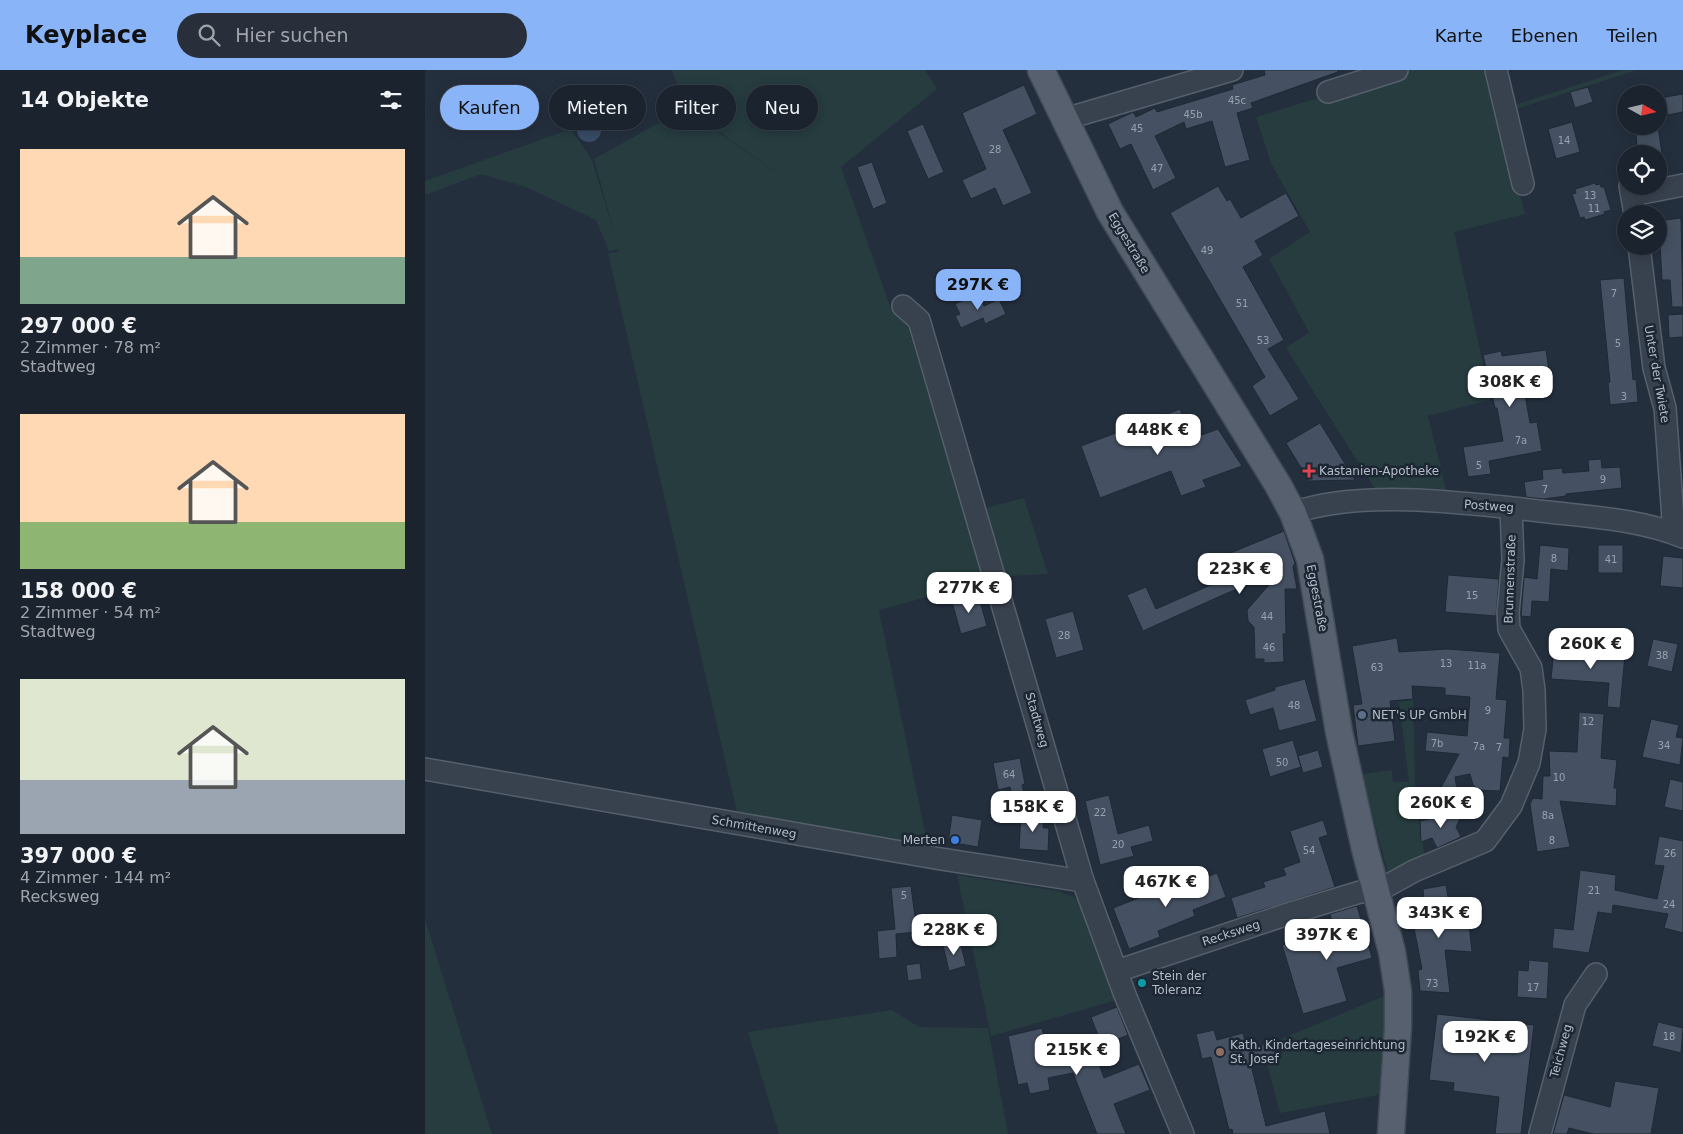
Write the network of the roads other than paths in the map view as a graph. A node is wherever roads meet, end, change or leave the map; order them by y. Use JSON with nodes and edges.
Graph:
{"nodes":[{"id":1,"x":1041,"y":70,"type":"edge"},
{"id":2,"x":1232,"y":70,"type":"edge"},
{"id":3,"x":1397,"y":70,"type":"edge"},
{"id":4,"x":1496,"y":70,"type":"edge"},
{"id":5,"x":1328,"y":92,"type":"dead end"},
{"id":6,"x":1065,"y":119,"type":"junction"},
{"id":7,"x":1523,"y":184,"type":"dead end"},
{"id":8,"x":1683,"y":185,"type":"edge"},
{"id":9,"x":1632,"y":198,"type":"edge"},
{"id":10,"x":1640,"y":255,"type":"edge"},
{"id":11,"x":903,"y":306,"type":"dead end"},
{"id":12,"x":1511,"y":508,"type":"junction"},
{"id":13,"x":1293,"y":513,"type":"junction"},
{"id":14,"x":1677,"y":534,"type":"edge"},
{"id":15,"x":425,"y":769,"type":"edge"},
{"id":16,"x":1083,"y":881,"type":"junction"},
{"id":17,"x":1376,"y":892,"type":"junction"},
{"id":18,"x":1117,"y":971,"type":"junction"},
{"id":19,"x":1596,"y":974,"type":"dead end"},
{"id":20,"x":1183,"y":1134,"type":"edge"},
{"id":21,"x":1391,"y":1134,"type":"edge"},
{"id":22,"x":1540,"y":1134,"type":"edge"}],
"edges":[{"from":1,"to":6,"type":"main road","name":"Eggestraße"},
{"from":2,"to":6,"type":"street"},
{"from":3,"to":5,"type":"street"},
{"from":4,"to":7,"type":"street"},
{"from":6,"to":13,"type":"main road","name":"Eggestraße"},
{"from":8,"to":9,"type":"street"},
{"from":10,"to":14,"type":"street","name":"Unter der Twiete"},
{"from":11,"to":16,"type":"street","name":"Stadtweg"},
{"from":12,"to":13,"type":"street","name":"Postweg"},
{"from":12,"to":14,"type":"street","name":"Postweg"},
{"from":12,"to":17,"type":"street","name":"Brunnenstraße"},
{"from":13,"to":17,"type":"main road","name":"Eggestraße"},
{"from":15,"to":16,"type":"street","name":"Schmittenweg"},
{"from":16,"to":18,"type":"street","name":"Stadtweg"},
{"from":17,"to":18,"type":"street","name":"Recksweg"},
{"from":17,"to":21,"type":"main road","name":"Eggestraße"},
{"from":18,"to":20,"type":"street","name":"Stadtweg"},
{"from":19,"to":22,"type":"street","name":"Teichweg"}]}
